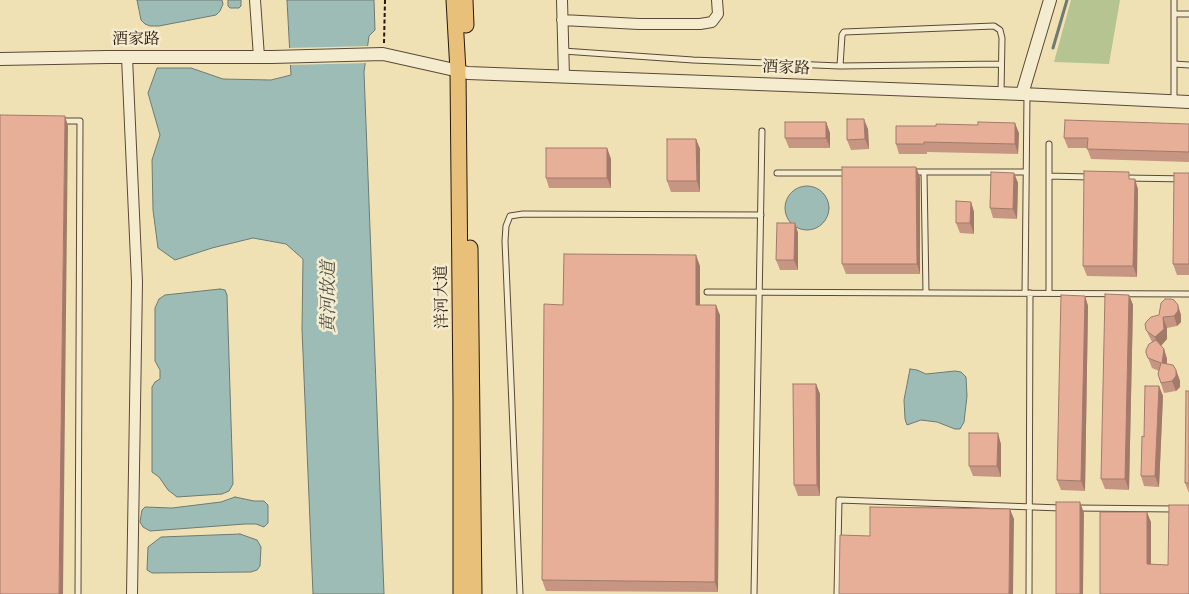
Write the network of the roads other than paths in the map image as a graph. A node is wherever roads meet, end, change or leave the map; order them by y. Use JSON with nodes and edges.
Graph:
{"nodes":[{"id":1,"x":255,"y":0,"type":"edge"},
{"id":2,"x":454,"y":0,"type":"edge"},
{"id":3,"x":465,"y":0,"type":"edge"},
{"id":4,"x":562,"y":0,"type":"edge"},
{"id":5,"x":717,"y":0,"type":"edge"},
{"id":6,"x":1050,"y":0,"type":"edge"},
{"id":7,"x":1174,"y":0,"type":"edge"},
{"id":8,"x":1174,"y":14,"type":"junction"},
{"id":9,"x":1189,"y":14,"type":"edge"},
{"id":10,"x":562,"y":20,"type":"junction"},
{"id":11,"x":563,"y":51,"type":"junction"},
{"id":12,"x":0,"y":56,"type":"edge"},
{"id":13,"x":127,"y":57,"type":"junction"},
{"id":14,"x":259,"y":57,"type":"junction"},
{"id":15,"x":1001,"y":64,"type":"junction"},
{"id":16,"x":1174,"y":64,"type":"junction"},
{"id":17,"x":1189,"y":64,"type":"edge"},
{"id":18,"x":840,"y":66,"type":"junction"},
{"id":19,"x":463,"y":72,"type":"junction"},
{"id":20,"x":564,"y":77,"type":"junction"},
{"id":21,"x":1001,"y":94,"type":"junction"},
{"id":22,"x":1024,"y":94,"type":"junction"},
{"id":23,"x":1174,"y":102,"type":"junction"},
{"id":24,"x":1189,"y":102,"type":"edge"},
{"id":25,"x":50,"y":121,"type":"edge"},
{"id":26,"x":762,"y":131,"type":"dead end"},
{"id":27,"x":1050,"y":144,"type":"dead end"},
{"id":28,"x":904,"y":172,"type":"edge"},
{"id":29,"x":924,"y":172,"type":"junction"},
{"id":30,"x":1026,"y":172,"type":"junction"},
{"id":31,"x":777,"y":173,"type":"dead end"},
{"id":32,"x":855,"y":173,"type":"edge"},
{"id":33,"x":1049,"y":176,"type":"junction"},
{"id":34,"x":1099,"y":177,"type":"edge"},
{"id":35,"x":1119,"y":178,"type":"edge"},
{"id":36,"x":1189,"y":179,"type":"edge"},
{"id":37,"x":761,"y":215,"type":"junction"},
{"id":38,"x":707,"y":292,"type":"dead end"},
{"id":39,"x":759,"y":292,"type":"junction"},
{"id":40,"x":926,"y":292,"type":"junction"},
{"id":41,"x":1028,"y":293,"type":"junction"},
{"id":42,"x":1049,"y":293,"type":"junction"},
{"id":43,"x":1189,"y":294,"type":"edge"},
{"id":44,"x":1030,"y":507,"type":"junction"},
{"id":45,"x":1179,"y":509,"type":"edge"},
{"id":46,"x":78,"y":594,"type":"edge"},
{"id":47,"x":132,"y":594,"type":"edge"},
{"id":48,"x":460,"y":594,"type":"edge"},
{"id":49,"x":474,"y":594,"type":"edge"},
{"id":50,"x":520,"y":594,"type":"edge"},
{"id":51,"x":754,"y":594,"type":"edge"},
{"id":52,"x":837,"y":594,"type":"edge"},
{"id":53,"x":1029,"y":594,"type":"edge"}],
"edges":[{"from":1,"to":14,"type":"street"},
{"from":2,"to":19,"type":"main road","name":"洋河大道"},
{"from":3,"to":19,"type":"main road","name":"洋河大道"},
{"from":4,"to":10,"type":"street"},
{"from":5,"to":10,"type":"street"},
{"from":6,"to":22,"type":"street"},
{"from":7,"to":8,"type":"lane"},
{"from":8,"to":9,"type":"lane"},
{"from":8,"to":16,"type":"lane"},
{"from":10,"to":11,"type":"street"},
{"from":11,"to":18,"type":"lane"},
{"from":11,"to":20,"type":"street"},
{"from":12,"to":13,"type":"street","name":"酒家路"},
{"from":13,"to":14,"type":"street","name":"酒家路"},
{"from":13,"to":47,"type":"street"},
{"from":14,"to":19,"type":"street","name":"酒家路"},
{"from":15,"to":18,"type":"lane"},
{"from":15,"to":18,"type":"lane"},
{"from":15,"to":21,"type":"lane"},
{"from":16,"to":17,"type":"lane"},
{"from":16,"to":23,"type":"lane"},
{"from":19,"to":20,"type":"street","name":"酒家路"},
{"from":19,"to":48,"type":"main road","name":"洋河大道"},
{"from":19,"to":49,"type":"main road","name":"洋河大道"},
{"from":20,"to":21,"type":"street","name":"酒家路"},
{"from":21,"to":22,"type":"street","name":"酒家路"},
{"from":22,"to":23,"type":"street","name":"酒家路"},
{"from":22,"to":30,"type":"lane"},
{"from":23,"to":24,"type":"street","name":"酒家路"},
{"from":25,"to":46,"type":"lane"},
{"from":26,"to":37,"type":"lane"},
{"from":27,"to":33,"type":"lane"},
{"from":28,"to":29,"type":"lane"},
{"from":29,"to":30,"type":"lane"},
{"from":29,"to":40,"type":"lane"},
{"from":30,"to":41,"type":"lane"},
{"from":31,"to":32,"type":"lane"},
{"from":33,"to":34,"type":"lane"},
{"from":33,"to":42,"type":"lane"},
{"from":35,"to":36,"type":"lane"},
{"from":37,"to":39,"type":"lane"},
{"from":37,"to":50,"type":"lane"},
{"from":38,"to":39,"type":"lane"},
{"from":39,"to":40,"type":"lane"},
{"from":39,"to":51,"type":"lane"},
{"from":40,"to":41,"type":"lane"},
{"from":41,"to":42,"type":"lane"},
{"from":41,"to":44,"type":"lane"},
{"from":42,"to":43,"type":"lane"},
{"from":44,"to":45,"type":"lane"},
{"from":44,"to":52,"type":"lane"},
{"from":44,"to":53,"type":"lane"}]}
